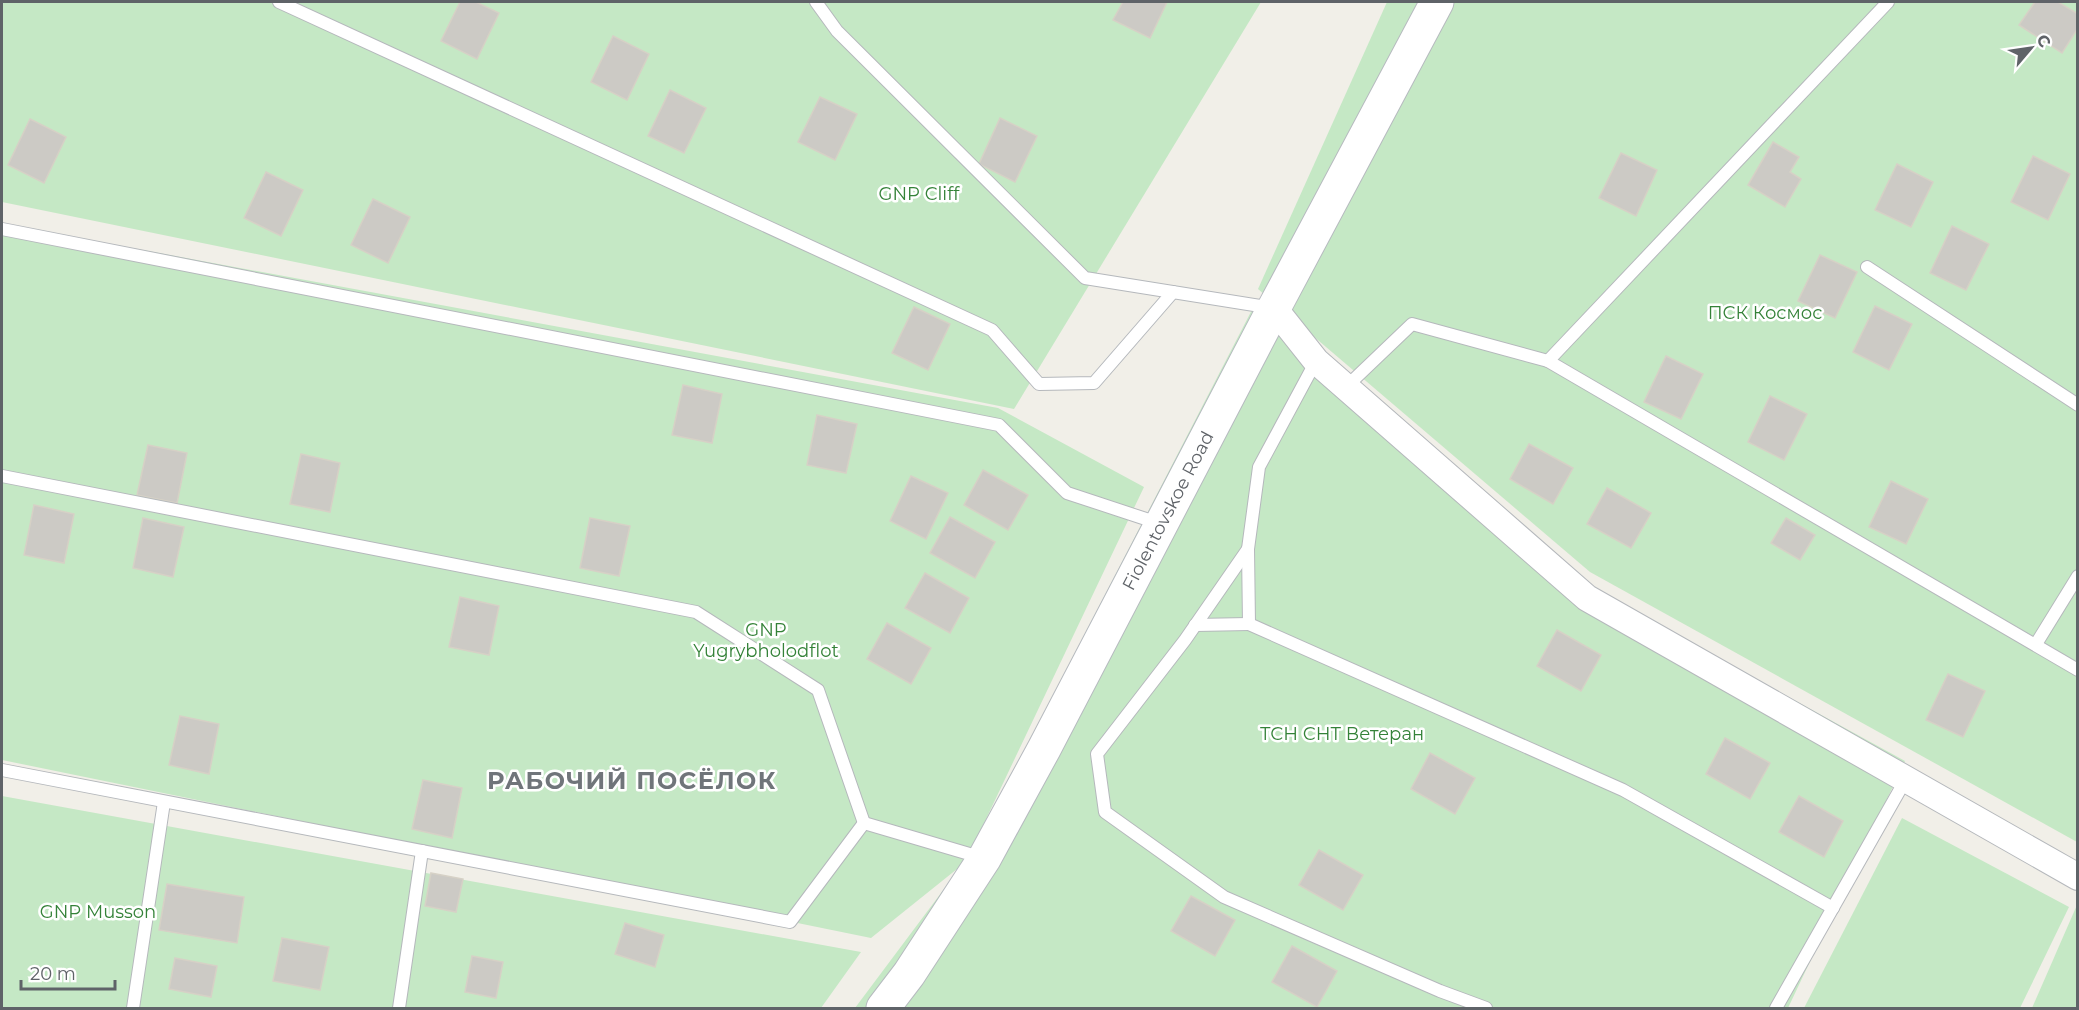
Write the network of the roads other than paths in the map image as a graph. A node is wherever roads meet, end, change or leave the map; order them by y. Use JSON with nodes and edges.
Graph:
{"nodes":[{"id":1,"x":279,"y":2,"type":"edge"},
{"id":2,"x":816,"y":2,"type":"edge"},
{"id":3,"x":1437,"y":2,"type":"edge"},
{"id":4,"x":1888,"y":2,"type":"edge"},
{"id":5,"x":2,"y":229,"type":"edge"},
{"id":6,"x":1867,"y":267,"type":"dead end"},
{"id":7,"x":1173,"y":292,"type":"junction"},
{"id":8,"x":1274,"y":308,"type":"junction"},
{"id":9,"x":1316,"y":361,"type":"junction"},
{"id":10,"x":1548,"y":361,"type":"junction"},
{"id":11,"x":1346,"y":387,"type":"junction"},
{"id":12,"x":2078,"y":405,"type":"edge"},
{"id":13,"x":2,"y":476,"type":"edge"},
{"id":14,"x":1152,"y":521,"type":"dead end"},
{"id":15,"x":1248,"y":549,"type":"junction"},
{"id":16,"x":2078,"y":576,"type":"edge"},
{"id":17,"x":1250,"y":624,"type":"junction"},
{"id":18,"x":1195,"y":625,"type":"junction"},
{"id":19,"x":2036,"y":645,"type":"junction"},
{"id":20,"x":2078,"y":670,"type":"edge"},
{"id":21,"x":2,"y":770,"type":"edge"},
{"id":22,"x":1906,"y":779,"type":"junction"},
{"id":23,"x":164,"y":802,"type":"junction"},
{"id":24,"x":864,"y":823,"type":"junction"},
{"id":25,"x":422,"y":851,"type":"junction"},
{"id":26,"x":984,"y":859,"type":"junction"},
{"id":27,"x":2078,"y":877,"type":"edge"},
{"id":28,"x":1833,"y":908,"type":"junction"},
{"id":29,"x":133,"y":1008,"type":"edge"},
{"id":30,"x":399,"y":1008,"type":"edge"},
{"id":31,"x":884,"y":1008,"type":"edge"},
{"id":32,"x":1486,"y":1008,"type":"edge"},
{"id":33,"x":1776,"y":1008,"type":"edge"}],
"edges":[{"from":1,"to":7,"type":"lane"},
{"from":2,"to":7,"type":"lane"},
{"from":3,"to":8,"type":"main road","name":"Fiolentovskoe Road"},
{"from":4,"to":10,"type":"lane"},
{"from":5,"to":14,"type":"lane"},
{"from":6,"to":12,"type":"lane"},
{"from":7,"to":8,"type":"lane"},
{"from":8,"to":9,"type":"street"},
{"from":8,"to":26,"type":"main road","name":"Fiolentovskoe Road"},
{"from":9,"to":11,"type":"street"},
{"from":9,"to":15,"type":"lane"},
{"from":10,"to":11,"type":"lane"},
{"from":10,"to":19,"type":"lane"},
{"from":11,"to":22,"type":"street"},
{"from":13,"to":24,"type":"lane"},
{"from":15,"to":17,"type":"lane"},
{"from":15,"to":18,"type":"lane"},
{"from":16,"to":19,"type":"lane"},
{"from":17,"to":18,"type":"lane"},
{"from":17,"to":28,"type":"lane"},
{"from":18,"to":32,"type":"lane"},
{"from":19,"to":20,"type":"lane"},
{"from":21,"to":23,"type":"lane"},
{"from":22,"to":27,"type":"street"},
{"from":22,"to":28,"type":"lane"},
{"from":23,"to":25,"type":"lane"},
{"from":23,"to":29,"type":"lane"},
{"from":24,"to":25,"type":"lane"},
{"from":24,"to":26,"type":"lane"},
{"from":25,"to":30,"type":"lane"},
{"from":26,"to":31,"type":"main road","name":"Fiolentovskoe Road"},
{"from":28,"to":33,"type":"lane"}]}
